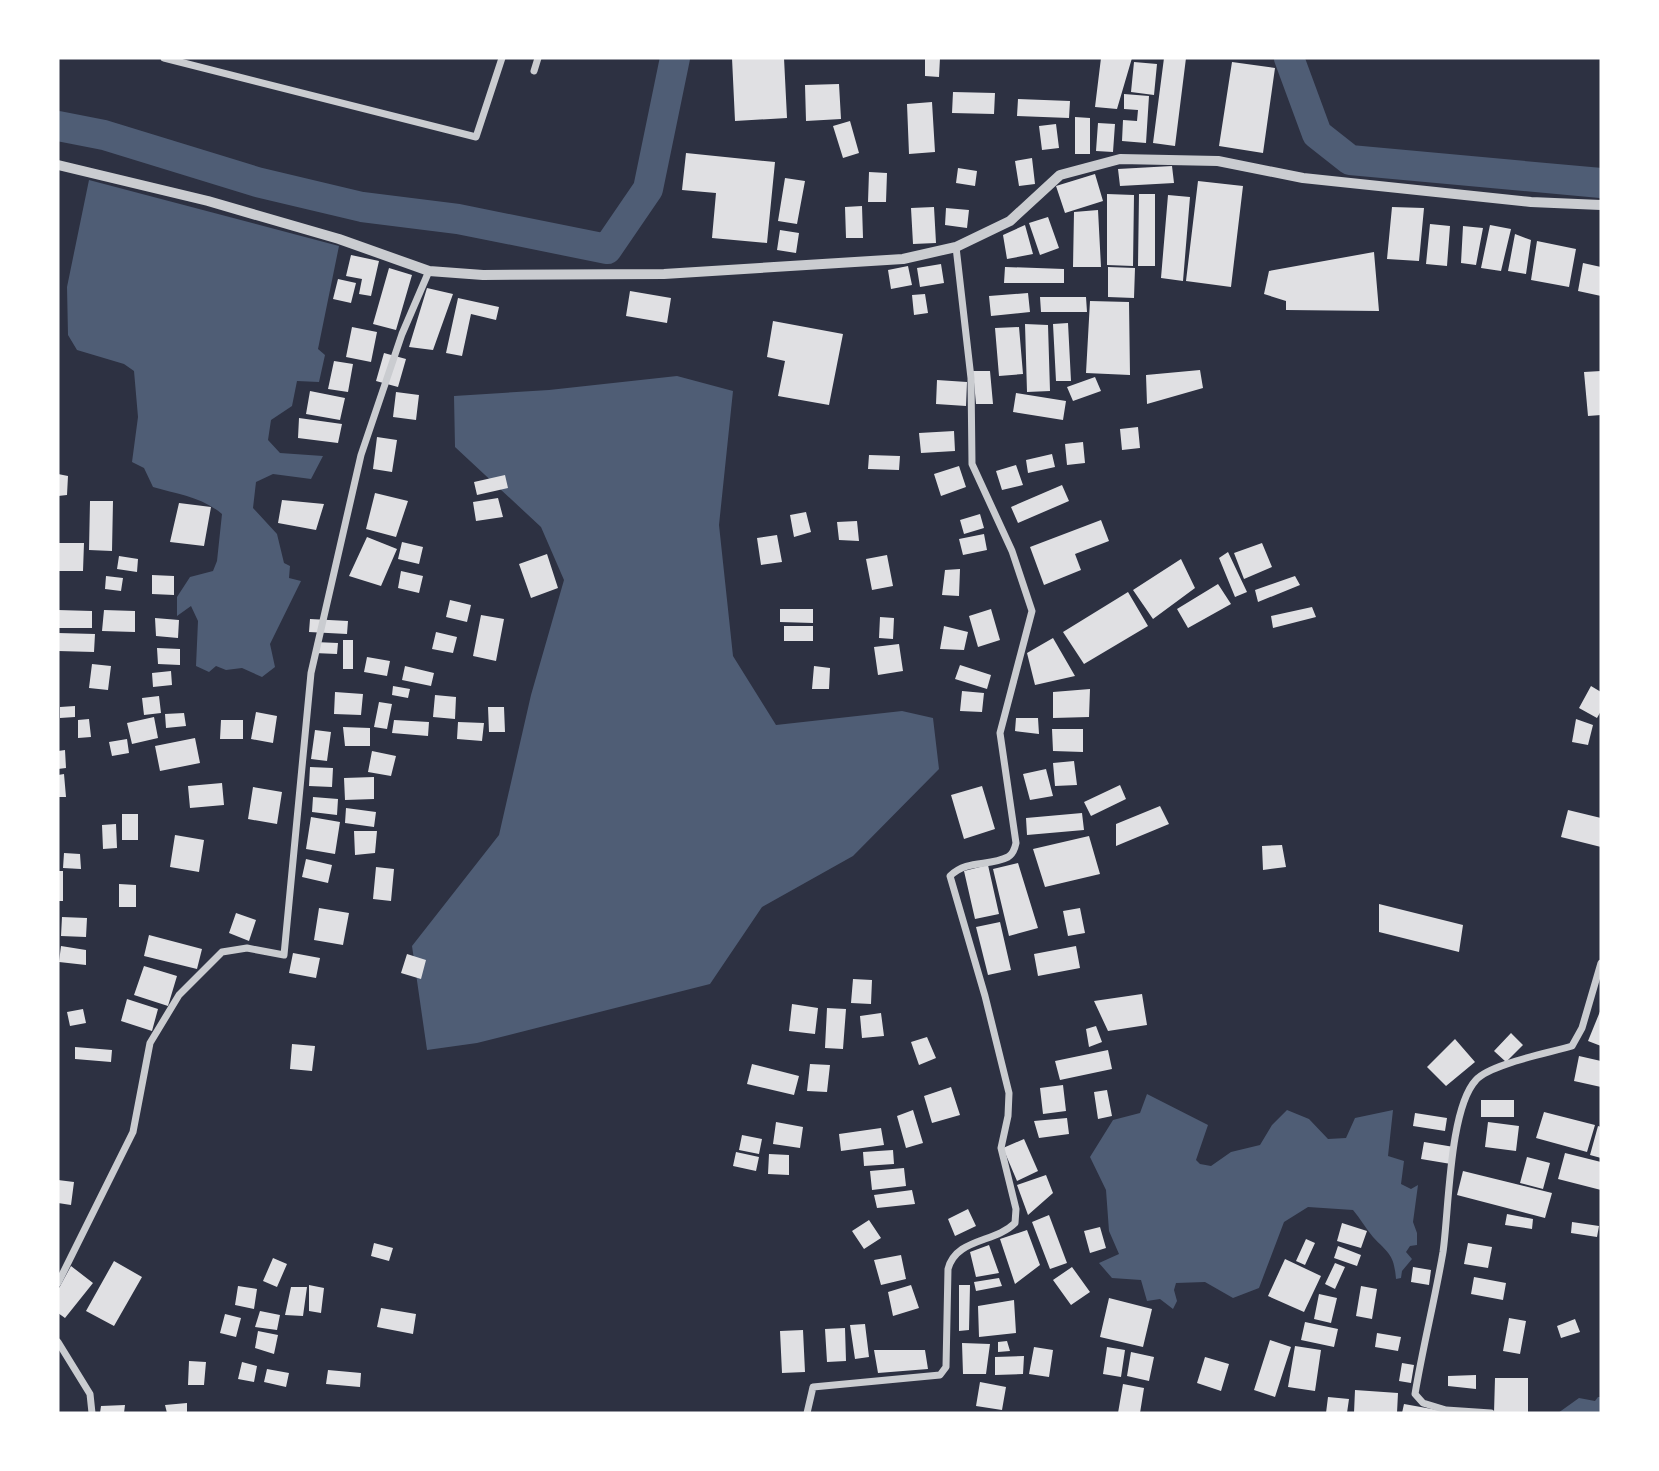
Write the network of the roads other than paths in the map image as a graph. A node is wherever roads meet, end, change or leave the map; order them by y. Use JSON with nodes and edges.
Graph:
{"nodes":[{"id":1,"x":164,"y":58,"type":"edge"},
{"id":2,"x":502,"y":58,"type":"edge"},
{"id":3,"x":538,"y":58,"type":"edge"},
{"id":4,"x":534,"y":71,"type":"dead end"},
{"id":5,"x":58,"y":165,"type":"edge"},
{"id":6,"x":1601,"y":205,"type":"edge"},
{"id":7,"x":956,"y":247,"type":"junction"},
{"id":8,"x":429,"y":271,"type":"junction"},
{"id":9,"x":1601,"y":962,"type":"edge"},
{"id":10,"x":58,"y":1283,"type":"edge"},
{"id":11,"x":58,"y":1342,"type":"edge"},
{"id":12,"x":1446,"y":1411,"type":"edge"},
{"id":13,"x":92,"y":1413,"type":"edge"},
{"id":14,"x":807,"y":1413,"type":"edge"},
{"id":15,"x":1492,"y":1413,"type":"edge"}],
"edges":[{"from":1,"to":2,"type":"street"},
{"from":3,"to":4,"type":"street"},
{"from":5,"to":8,"type":"street"},
{"from":6,"to":7,"type":"street"},
{"from":7,"to":8,"type":"street"},
{"from":7,"to":14,"type":"street"},
{"from":8,"to":10,"type":"street"},
{"from":9,"to":12,"type":"street"},
{"from":11,"to":13,"type":"street"},
{"from":12,"to":15,"type":"street"}]}
